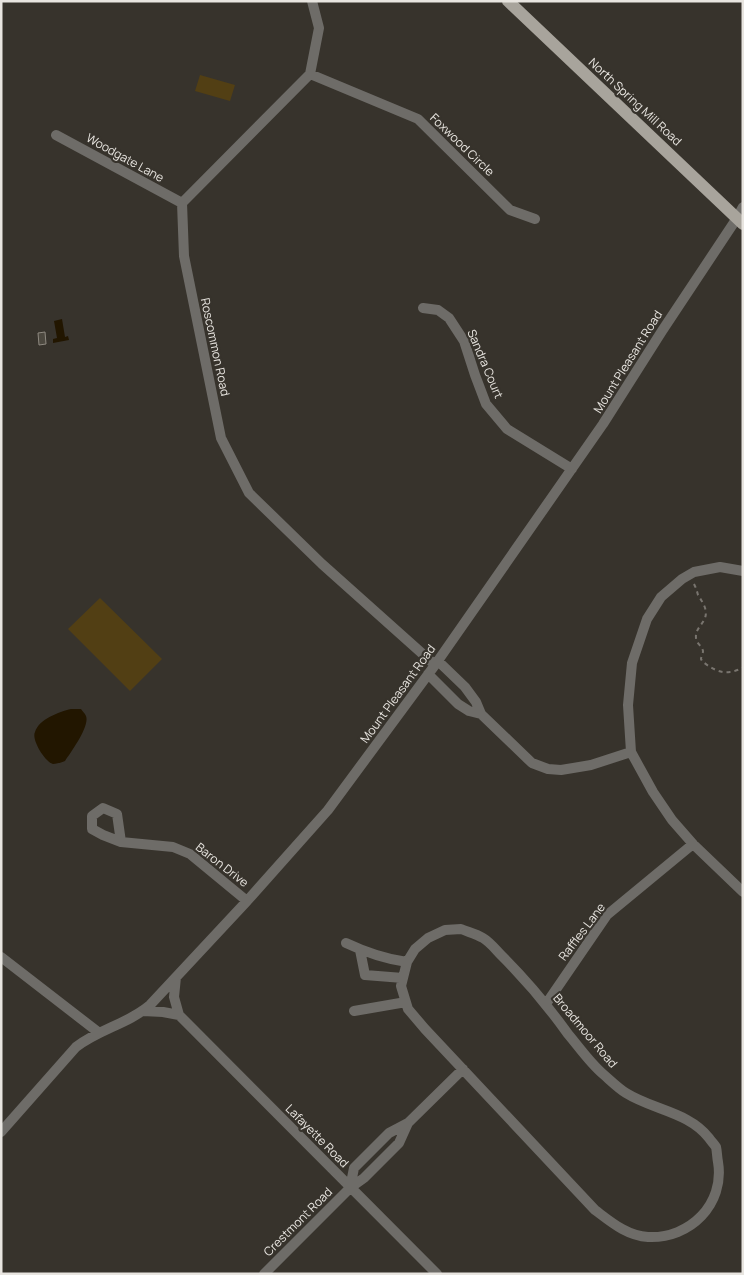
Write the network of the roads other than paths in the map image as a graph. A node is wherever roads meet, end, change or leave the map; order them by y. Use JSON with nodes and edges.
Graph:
{"nodes":[{"id":1,"x":312,"y":1,"type":"edge"},
{"id":2,"x":508,"y":1,"type":"edge"},
{"id":3,"x":310,"y":74,"type":"junction"},
{"id":4,"x":56,"y":135,"type":"dead end"},
{"id":5,"x":182,"y":203,"type":"junction"},
{"id":6,"x":741,"y":216,"type":"edge"},
{"id":7,"x":535,"y":219,"type":"dead end"},
{"id":8,"x":423,"y":308,"type":"dead end"},
{"id":9,"x":572,"y":469,"type":"junction"},
{"id":10,"x":743,"y":571,"type":"edge"},
{"id":11,"x":434,"y":667,"type":"junction"},
{"id":12,"x":481,"y":714,"type":"junction"},
{"id":13,"x":631,"y":752,"type":"junction"},
{"id":14,"x":121,"y":842,"type":"dead end"},
{"id":15,"x":692,"y":844,"type":"junction"},
{"id":16,"x":743,"y":892,"type":"edge"},
{"id":17,"x":247,"y":901,"type":"junction"},
{"id":18,"x":346,"y":943,"type":"dead end"},
{"id":19,"x":360,"y":950,"type":"junction"},
{"id":20,"x":1,"y":957,"type":"edge"},
{"id":21,"x":407,"y":962,"type":"junction"},
{"id":22,"x":176,"y":978,"type":"junction"},
{"id":23,"x":404,"y":978,"type":"junction"},
{"id":24,"x":406,"y":1002,"type":"junction"},
{"id":25,"x":546,"y":1004,"type":"junction"},
{"id":26,"x":143,"y":1011,"type":"junction"},
{"id":27,"x":354,"y":1011,"type":"dead end"},
{"id":28,"x":179,"y":1015,"type":"junction"},
{"id":29,"x":98,"y":1032,"type":"junction"},
{"id":30,"x":463,"y":1068,"type":"junction"},
{"id":31,"x":408,"y":1123,"type":"junction"},
{"id":32,"x":1,"y":1132,"type":"edge"},
{"id":33,"x":350,"y":1188,"type":"junction"},
{"id":34,"x":264,"y":1274,"type":"edge"},
{"id":35,"x":437,"y":1274,"type":"edge"}],
"edges":[{"from":1,"to":3,"type":"street"},
{"from":2,"to":6,"type":"main road","name":"North Spring Mill Road"},
{"from":3,"to":5,"type":"street"},
{"from":3,"to":7,"type":"street","name":"Foxwood Circle"},
{"from":4,"to":5,"type":"street","name":"Woodgate Lane"},
{"from":5,"to":11,"type":"street","name":"Roscommon Road"},
{"from":6,"to":9,"type":"street","name":"Mount Pleasant Road"},
{"from":8,"to":9,"type":"street","name":"Sandra Court"},
{"from":9,"to":11,"type":"street","name":"Mount Pleasant Road"},
{"from":10,"to":13,"type":"street"},
{"from":11,"to":12,"type":"street"},
{"from":11,"to":12,"type":"street"},
{"from":11,"to":17,"type":"street","name":"Mount Pleasant Road"},
{"from":12,"to":13,"type":"street"},
{"from":13,"to":15,"type":"street"},
{"from":14,"to":17,"type":"street","name":"Baron Drive"},
{"from":15,"to":16,"type":"street"},
{"from":15,"to":25,"type":"street","name":"Raffles Lane"},
{"from":17,"to":22,"type":"street","name":"Mount Pleasant Road"},
{"from":18,"to":19,"type":"street"},
{"from":19,"to":21,"type":"street"},
{"from":19,"to":23,"type":"street"},
{"from":20,"to":29,"type":"street"},
{"from":21,"to":23,"type":"street","name":"Broadmoor Road"},
{"from":21,"to":25,"type":"street","name":"Broadmoor Road"},
{"from":22,"to":26,"type":"street","name":"Mount Pleasant Road"},
{"from":22,"to":28,"type":"street"},
{"from":23,"to":24,"type":"street","name":"Broadmoor Road"},
{"from":24,"to":27,"type":"street"},
{"from":24,"to":30,"type":"street","name":"Broadmoor Road"},
{"from":25,"to":30,"type":"street","name":"Broadmoor Road"},
{"from":26,"to":28,"type":"street"},
{"from":26,"to":29,"type":"street","name":"Mount Pleasant Road"},
{"from":28,"to":33,"type":"street","name":"Lafayette Road"},
{"from":29,"to":32,"type":"street","name":"Mount Pleasant Road"},
{"from":30,"to":31,"type":"street"},
{"from":31,"to":33,"type":"street"},
{"from":31,"to":33,"type":"street"},
{"from":33,"to":34,"type":"street","name":"Crestmont Road"},
{"from":33,"to":35,"type":"street","name":"Lafayette Road"}]}
